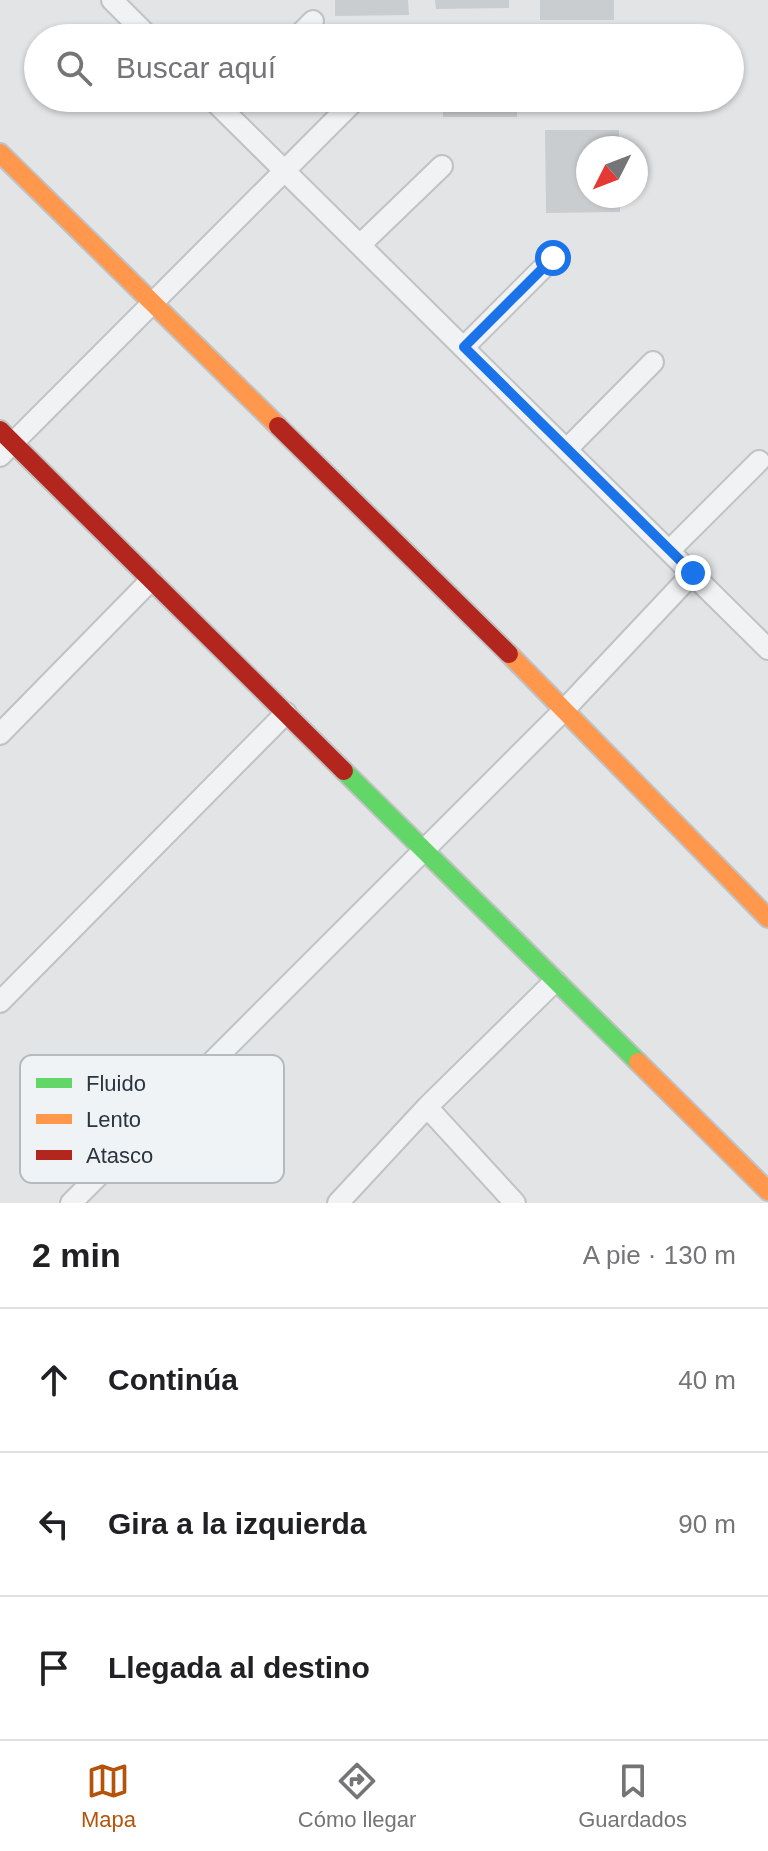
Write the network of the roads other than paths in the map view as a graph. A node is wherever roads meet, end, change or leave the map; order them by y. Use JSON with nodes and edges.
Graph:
{"nodes":[{"id":1,"x":114,"y":1,"type":"edge"},
{"id":2,"x":313,"y":21,"type":"dead end"},
{"id":3,"x":136,"y":24,"type":"edge"},
{"id":4,"x":310,"y":24,"type":"edge"},
{"id":5,"x":233,"y":112,"type":"edge"},
{"id":6,"x":343,"y":112,"type":"edge"},
{"id":7,"x":0,"y":153,"type":"edge"},
{"id":8,"x":442,"y":166,"type":"dead end"},
{"id":9,"x":284,"y":170,"type":"junction"},
{"id":10,"x":360,"y":245,"type":"junction"},
{"id":11,"x":553,"y":258,"type":"dead end"},
{"id":12,"x":152,"y":303,"type":"junction"},
{"id":13,"x":464,"y":347,"type":"junction"},
{"id":14,"x":653,"y":362,"type":"dead end"},
{"id":15,"x":4,"y":443,"type":"edge"},
{"id":16,"x":567,"y":449,"type":"junction"},
{"id":17,"x":759,"y":461,"type":"dead end"},
{"id":18,"x":670,"y":550,"type":"junction"},
{"id":19,"x":693,"y":573,"type":"junction"},
{"id":20,"x":151,"y":580,"type":"junction"},
{"id":21,"x":768,"y":649,"type":"edge"},
{"id":22,"x":565,"y":709,"type":"junction"},
{"id":23,"x":286,"y":713,"type":"junction"},
{"id":24,"x":0,"y":734,"type":"edge"},
{"id":25,"x":422,"y":848,"type":"junction"},
{"id":26,"x":768,"y":918,"type":"edge"},
{"id":27,"x":555,"y":981,"type":"junction"},
{"id":28,"x":0,"y":1002,"type":"edge"},
{"id":29,"x":217,"y":1055,"type":"edge"},
{"id":30,"x":427,"y":1107,"type":"junction"},
{"id":31,"x":91,"y":1183,"type":"edge"},
{"id":32,"x":768,"y":1191,"type":"edge"},
{"id":33,"x":71,"y":1203,"type":"edge"},
{"id":34,"x":338,"y":1203,"type":"edge"},
{"id":35,"x":515,"y":1203,"type":"edge"}],
"edges":[{"from":1,"to":3,"type":"street"},
{"from":2,"to":4,"type":"street"},
{"from":5,"to":9,"type":"street"},
{"from":6,"to":9,"type":"street"},
{"from":7,"to":12,"type":"street"},
{"from":8,"to":10,"type":"street"},
{"from":9,"to":10,"type":"street"},
{"from":9,"to":12,"type":"street"},
{"from":10,"to":13,"type":"street"},
{"from":11,"to":13,"type":"street"},
{"from":12,"to":15,"type":"street"},
{"from":12,"to":22,"type":"street"},
{"from":13,"to":16,"type":"street"},
{"from":14,"to":16,"type":"street"},
{"from":15,"to":20,"type":"street"},
{"from":16,"to":18,"type":"street"},
{"from":17,"to":18,"type":"street"},
{"from":18,"to":19,"type":"street"},
{"from":19,"to":21,"type":"street"},
{"from":19,"to":22,"type":"street"},
{"from":20,"to":23,"type":"street"},
{"from":20,"to":24,"type":"street"},
{"from":22,"to":25,"type":"street"},
{"from":22,"to":26,"type":"street"},
{"from":23,"to":25,"type":"street"},
{"from":23,"to":28,"type":"street"},
{"from":25,"to":27,"type":"street"},
{"from":25,"to":29,"type":"street"},
{"from":27,"to":30,"type":"street"},
{"from":27,"to":32,"type":"street"},
{"from":30,"to":34,"type":"street"},
{"from":30,"to":35,"type":"street"},
{"from":31,"to":33,"type":"street"}]}
